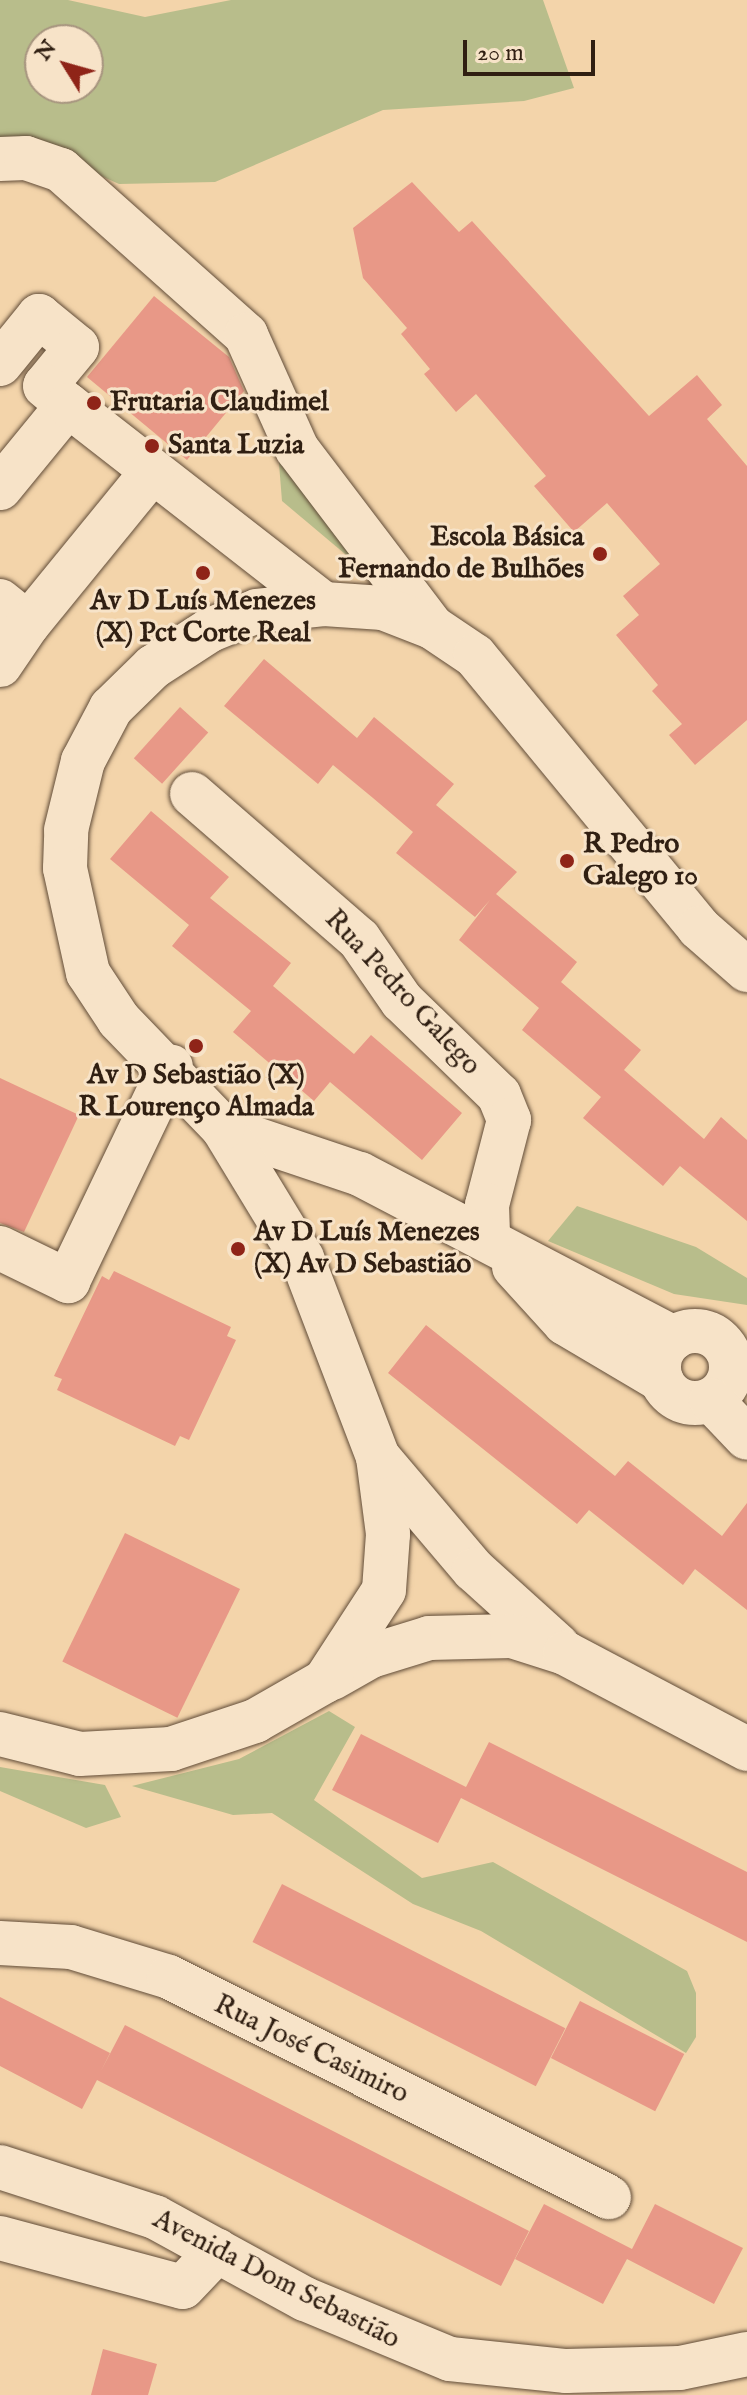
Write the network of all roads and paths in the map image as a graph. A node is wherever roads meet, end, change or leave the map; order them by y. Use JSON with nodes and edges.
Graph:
{"nodes":[{"id":1,"x":0,"y":159,"type":"edge"},
{"id":2,"x":0,"y":364,"type":"edge"},
{"id":3,"x":68,"y":405,"type":"junction"},
{"id":4,"x":151,"y":473,"type":"junction"},
{"id":5,"x":0,"y":488,"type":"edge"},
{"id":6,"x":324,"y":604,"type":"junction"},
{"id":7,"x":14,"y":612,"type":"edge"},
{"id":8,"x":432,"y":627,"type":"junction"},
{"id":9,"x":0,"y":665,"type":"edge"},
{"id":10,"x":192,"y":794,"type":"dead end"},
{"id":11,"x":747,"y":970,"type":"edge"},
{"id":12,"x":171,"y":1066,"type":"junction"},
{"id":13,"x":223,"y":1128,"type":"junction"},
{"id":14,"x":488,"y":1239,"type":"junction"},
{"id":15,"x":0,"y":1248,"type":"edge"},
{"id":16,"x":674,"y":1338,"type":"junction"},
{"id":17,"x":733,"y":1338,"type":"edge"},
{"id":18,"x":661,"y":1380,"type":"junction"},
{"id":19,"x":711,"y":1400,"type":"junction"},
{"id":20,"x":747,"y":1438,"type":"edge"},
{"id":21,"x":378,"y":1457,"type":"junction"},
{"id":22,"x":565,"y":1653,"type":"junction"},
{"id":23,"x":325,"y":1681,"type":"junction"},
{"id":24,"x":0,"y":1734,"type":"edge"},
{"id":25,"x":747,"y":1749,"type":"edge"},
{"id":26,"x":0,"y":1943,"type":"edge"},
{"id":27,"x":0,"y":2167,"type":"edge"},
{"id":28,"x":609,"y":2197,"type":"dead end"},
{"id":29,"x":0,"y":2238,"type":"edge"},
{"id":30,"x":217,"y":2251,"type":"junction"},
{"id":31,"x":747,"y":2354,"type":"edge"},
{"id":32,"x":619,"y":2382,"type":"edge"}],
"edges":[{"from":1,"to":8,"type":"street"},
{"from":2,"to":3,"type":"street"},
{"from":3,"to":4,"type":"street"},
{"from":3,"to":5,"type":"street"},
{"from":4,"to":6,"type":"street"},
{"from":4,"to":7,"type":"street"},
{"from":6,"to":8,"type":"street"},
{"from":6,"to":12,"type":"street"},
{"from":7,"to":9,"type":"street"},
{"from":8,"to":11,"type":"street"},
{"from":10,"to":14,"type":"street","name":"Rua Pedro Galego"},
{"from":12,"to":13,"type":"street"},
{"from":12,"to":15,"type":"street"},
{"from":13,"to":14,"type":"street"},
{"from":13,"to":21,"type":"street"},
{"from":14,"to":16,"type":"street"},
{"from":14,"to":18,"type":"street"},
{"from":16,"to":17,"type":"street"},
{"from":16,"to":18,"type":"street"},
{"from":17,"to":19,"type":"street"},
{"from":18,"to":19,"type":"street"},
{"from":19,"to":20,"type":"street"},
{"from":21,"to":22,"type":"street"},
{"from":21,"to":23,"type":"street"},
{"from":22,"to":23,"type":"street"},
{"from":22,"to":25,"type":"street"},
{"from":23,"to":24,"type":"street"},
{"from":26,"to":28,"type":"street","name":"Rua José Casimiro"},
{"from":27,"to":30,"type":"street","name":"Avenida Dom Sebastião"},
{"from":29,"to":30,"type":"street"},
{"from":30,"to":32,"type":"street","name":"Avenida Dom Sebastião"},
{"from":31,"to":32,"type":"street","name":"Avenida Dom Sebastião"}]}
